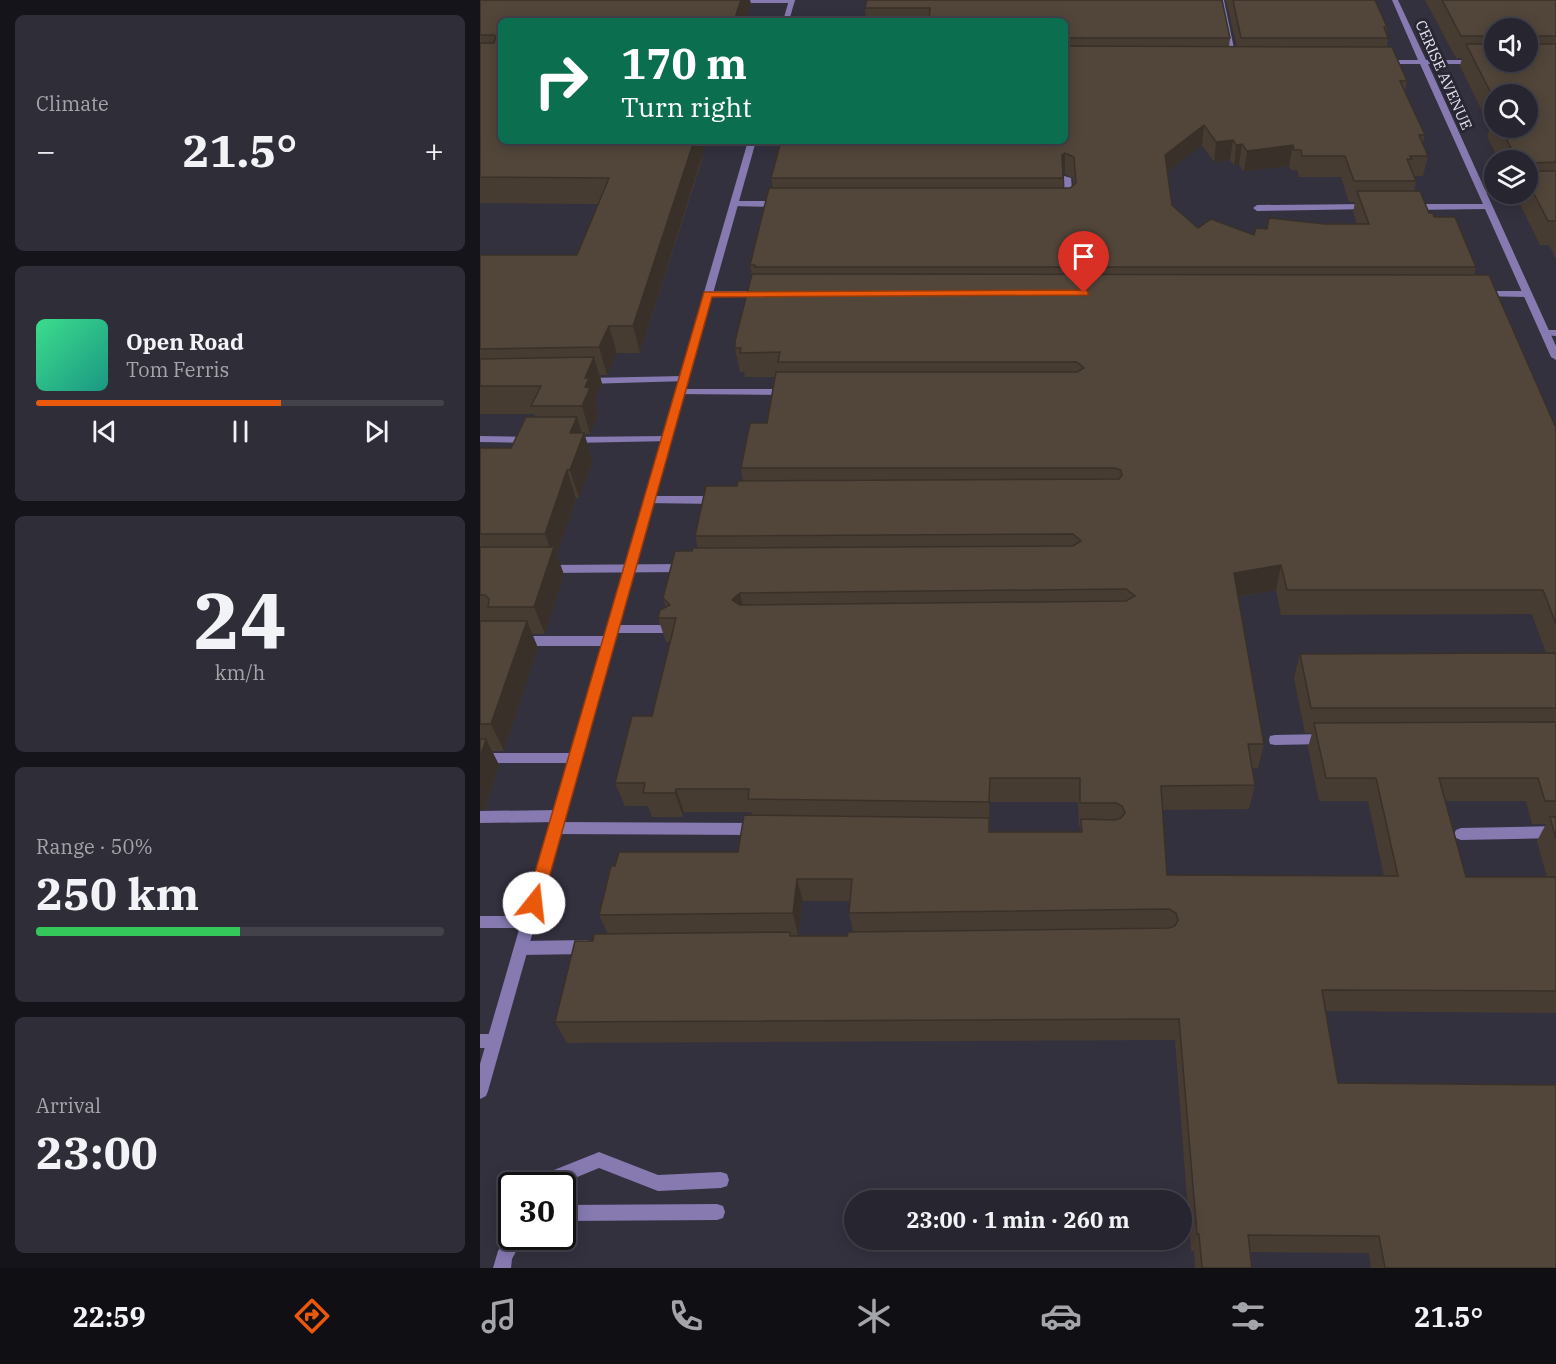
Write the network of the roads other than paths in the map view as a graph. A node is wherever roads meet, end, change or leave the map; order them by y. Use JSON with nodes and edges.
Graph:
{"nodes":[{"id":1,"x":792,"y":0,"type":"edge"},
{"id":2,"x":1221,"y":0,"type":"edge"},
{"id":3,"x":1395,"y":0,"type":"edge"},
{"id":4,"x":722,"y":1,"type":"edge"},
{"id":5,"x":787,"y":18,"type":"edge"},
{"id":6,"x":1223,"y":62,"type":"edge"},
{"id":7,"x":1235,"y":62,"type":"junction"},
{"id":8,"x":1246,"y":62,"type":"edge"},
{"id":9,"x":1376,"y":62,"type":"edge"},
{"id":10,"x":1424,"y":62,"type":"junction"},
{"id":11,"x":1484,"y":62,"type":"edge"},
{"id":12,"x":751,"y":144,"type":"edge"},
{"id":13,"x":1067,"y":178,"type":"edge"},
{"id":14,"x":1481,"y":191,"type":"junction"},
{"id":15,"x":1484,"y":191,"type":"edge"},
{"id":16,"x":734,"y":204,"type":"junction"},
{"id":17,"x":1058,"y":204,"type":"edge"},
{"id":18,"x":788,"y":205,"type":"edge"},
{"id":19,"x":1488,"y":206,"type":"junction"},
{"id":20,"x":1384,"y":207,"type":"edge"},
{"id":21,"x":1396,"y":207,"type":"edge"},
{"id":22,"x":1257,"y":208,"type":"dead end"},
{"id":23,"x":708,"y":294,"type":"junction"},
{"id":24,"x":767,"y":294,"type":"edge"},
{"id":25,"x":1469,"y":294,"type":"edge"},
{"id":26,"x":1527,"y":294,"type":"junction"},
{"id":27,"x":1545,"y":333,"type":"junction"},
{"id":28,"x":1556,"y":333,"type":"edge"},
{"id":29,"x":1556,"y":357,"type":"edge"},
{"id":30,"x":684,"y":379,"type":"junction"},
{"id":31,"x":576,"y":381,"type":"edge"},
{"id":32,"x":680,"y":392,"type":"junction"},
{"id":33,"x":796,"y":392,"type":"edge"},
{"id":34,"x":480,"y":439,"type":"edge"},
{"id":35,"x":667,"y":439,"type":"junction"},
{"id":36,"x":537,"y":440,"type":"edge"},
{"id":37,"x":560,"y":440,"type":"edge"},
{"id":38,"x":649,"y":500,"type":"junction"},
{"id":39,"x":729,"y":500,"type":"edge"},
{"id":40,"x":630,"y":568,"type":"junction"},
{"id":41,"x":697,"y":568,"type":"edge"},
{"id":42,"x":537,"y":569,"type":"edge"},
{"id":43,"x":669,"y":629,"type":"edge"},
{"id":44,"x":610,"y":635,"type":"junction"},
{"id":45,"x":510,"y":641,"type":"edge"},
{"id":46,"x":1336,"y":739,"type":"edge"},
{"id":47,"x":1275,"y":740,"type":"dead end"},
{"id":48,"x":480,"y":758,"type":"edge"},
{"id":49,"x":575,"y":758,"type":"junction"},
{"id":50,"x":480,"y":817,"type":"edge"},
{"id":51,"x":557,"y":822,"type":"junction"},
{"id":52,"x":767,"y":829,"type":"edge"},
{"id":53,"x":1556,"y":832,"type":"edge"},
{"id":54,"x":1461,"y":834,"type":"dead end"},
{"id":55,"x":480,"y":922,"type":"edge"},
{"id":56,"x":528,"y":922,"type":"junction"},
{"id":57,"x":603,"y":947,"type":"edge"},
{"id":58,"x":521,"y":948,"type":"junction"},
{"id":59,"x":487,"y":1041,"type":"edge"},
{"id":60,"x":480,"y":1091,"type":"edge"},
{"id":61,"x":570,"y":1172,"type":"edge"},
{"id":62,"x":721,"y":1180,"type":"dead end"},
{"id":63,"x":717,"y":1212,"type":"dead end"},
{"id":64,"x":576,"y":1213,"type":"edge"},
{"id":65,"x":510,"y":1250,"type":"edge"},
{"id":66,"x":502,"y":1268,"type":"edge"}],
"edges":[{"from":1,"to":4,"type":"street"},
{"from":1,"to":5,"type":"street"},
{"from":2,"to":7,"type":"street"},
{"from":3,"to":10,"type":"street","name":"CERISE AVENUE"},
{"from":6,"to":7,"type":"street"},
{"from":7,"to":8,"type":"street"},
{"from":9,"to":10,"type":"street"},
{"from":10,"to":11,"type":"street"},
{"from":10,"to":14,"type":"street","name":"CERISE AVENUE"},
{"from":12,"to":16,"type":"street"},
{"from":13,"to":17,"type":"street"},
{"from":14,"to":15,"type":"street"},
{"from":14,"to":19,"type":"street","name":"CERISE AVENUE"},
{"from":16,"to":18,"type":"street"},
{"from":16,"to":23,"type":"street"},
{"from":19,"to":21,"type":"street"},
{"from":19,"to":26,"type":"street","name":"CERISE AVENUE"},
{"from":20,"to":22,"type":"street"},
{"from":23,"to":24,"type":"street"},
{"from":23,"to":30,"type":"street"},
{"from":25,"to":26,"type":"street"},
{"from":26,"to":27,"type":"street","name":"CERISE AVENUE"},
{"from":27,"to":28,"type":"street"},
{"from":27,"to":29,"type":"street","name":"CERISE AVENUE"},
{"from":30,"to":31,"type":"street"},
{"from":30,"to":32,"type":"street"},
{"from":32,"to":33,"type":"street"},
{"from":32,"to":35,"type":"street"},
{"from":34,"to":36,"type":"street"},
{"from":35,"to":37,"type":"street"},
{"from":35,"to":38,"type":"street"},
{"from":38,"to":39,"type":"street"},
{"from":38,"to":40,"type":"street"},
{"from":40,"to":41,"type":"street"},
{"from":40,"to":42,"type":"street"},
{"from":40,"to":44,"type":"street"},
{"from":43,"to":44,"type":"street"},
{"from":44,"to":45,"type":"street"},
{"from":44,"to":49,"type":"street"},
{"from":46,"to":47,"type":"street"},
{"from":48,"to":49,"type":"street"},
{"from":49,"to":51,"type":"street"},
{"from":50,"to":51,"type":"street"},
{"from":51,"to":52,"type":"street"},
{"from":51,"to":56,"type":"street"},
{"from":53,"to":54,"type":"street"},
{"from":55,"to":56,"type":"street"},
{"from":56,"to":58,"type":"street"},
{"from":57,"to":58,"type":"street"},
{"from":58,"to":59,"type":"street"},
{"from":59,"to":60,"type":"street"},
{"from":61,"to":62,"type":"street"},
{"from":63,"to":64,"type":"street"},
{"from":65,"to":66,"type":"street"}]}
